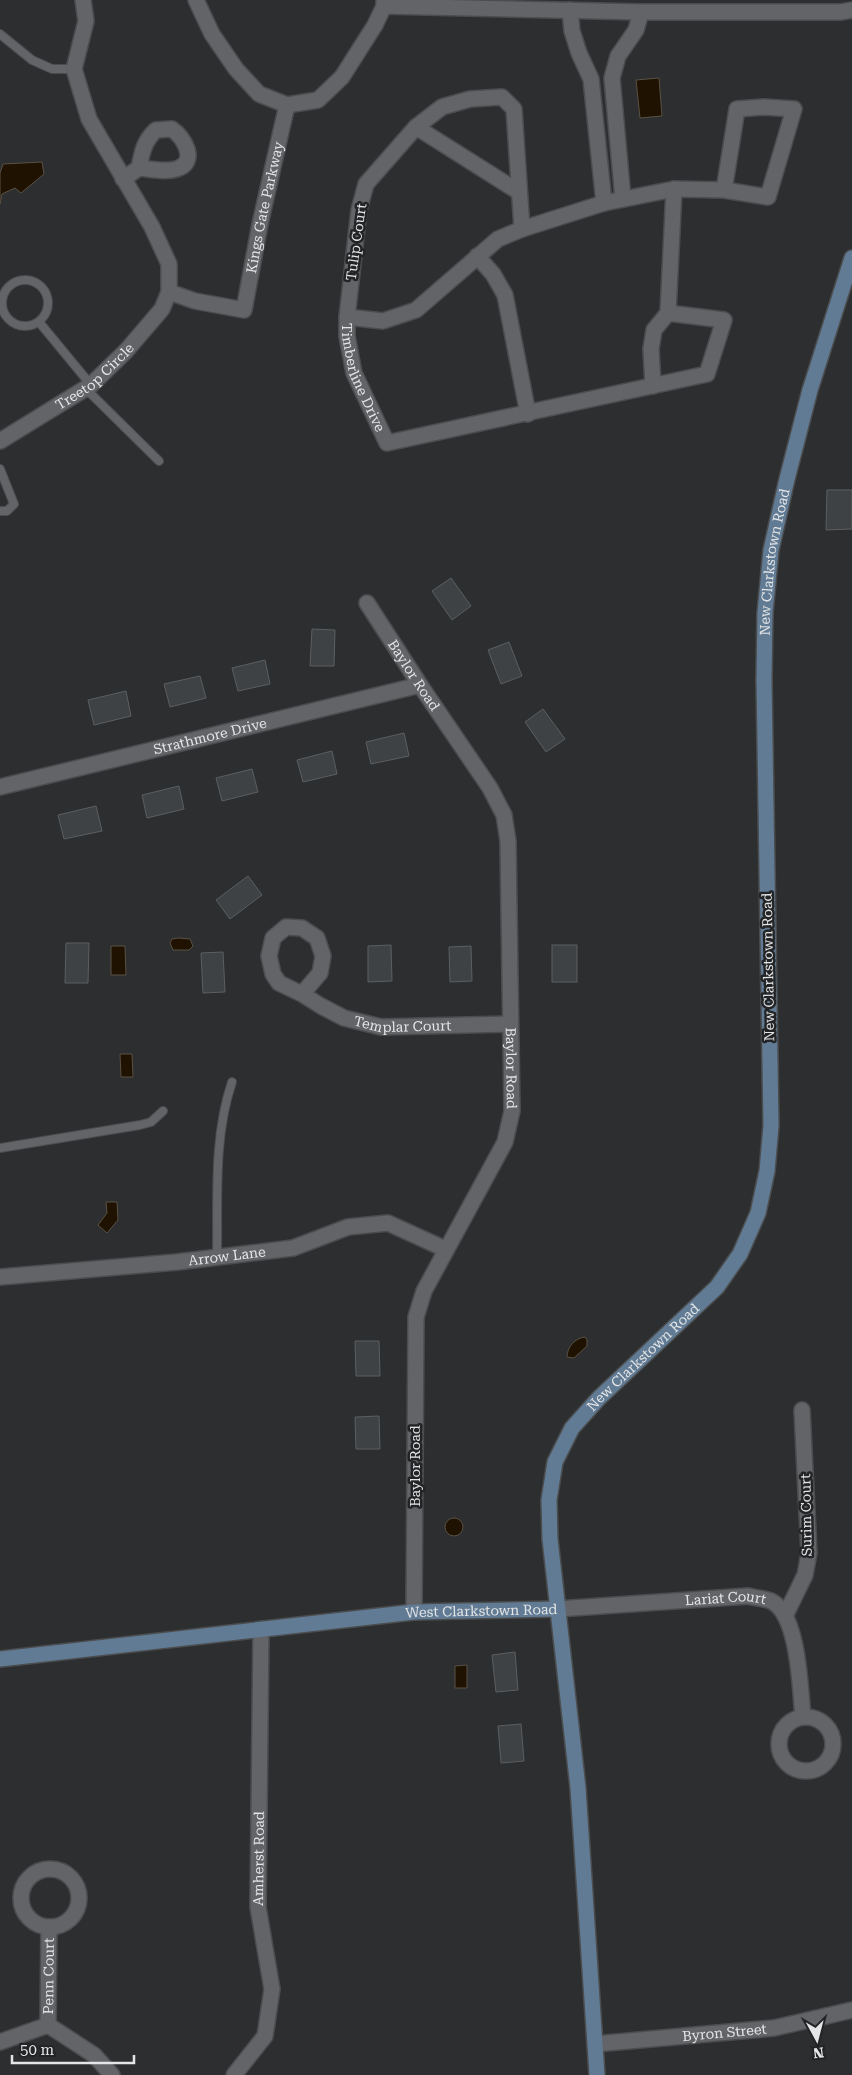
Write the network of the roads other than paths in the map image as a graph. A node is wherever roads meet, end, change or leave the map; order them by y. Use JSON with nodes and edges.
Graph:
{"nodes":[{"id":1,"x":83,"y":0,"type":"edge"},
{"id":2,"x":196,"y":0,"type":"edge"},
{"id":3,"x":384,"y":3,"type":"edge"},
{"id":4,"x":847,"y":9,"type":"edge"},
{"id":5,"x":570,"y":10,"type":"junction"},
{"id":6,"x":641,"y":12,"type":"junction"},
{"id":7,"x":0,"y":34,"type":"edge"},
{"id":8,"x":74,"y":69,"type":"junction"},
{"id":9,"x":287,"y":105,"type":"junction"},
{"id":10,"x":416,"y":127,"type":"junction"},
{"id":11,"x":139,"y":168,"type":"dead end"},
{"id":12,"x":123,"y":179,"type":"junction"},
{"id":13,"x":674,"y":189,"type":"junction"},
{"id":14,"x":724,"y":190,"type":"junction"},
{"id":15,"x":519,"y":192,"type":"junction"},
{"id":16,"x":623,"y":199,"type":"junction"},
{"id":17,"x":604,"y":203,"type":"junction"},
{"id":18,"x":522,"y":230,"type":"junction"},
{"id":19,"x":477,"y":256,"type":"junction"},
{"id":20,"x":852,"y":258,"type":"edge"},
{"id":21,"x":169,"y":292,"type":"junction"},
{"id":22,"x":668,"y":313,"type":"junction"},
{"id":23,"x":347,"y":317,"type":"junction"},
{"id":24,"x":39,"y":322,"type":"junction"},
{"id":25,"x":653,"y":386,"type":"junction"},
{"id":26,"x":88,"y":387,"type":"junction"},
{"id":27,"x":528,"y":414,"type":"junction"},
{"id":28,"x":0,"y":441,"type":"edge"},
{"id":29,"x":159,"y":461,"type":"dead end"},
{"id":30,"x":0,"y":469,"type":"edge"},
{"id":31,"x":0,"y":511,"type":"edge"},
{"id":32,"x":367,"y":603,"type":"dead end"},
{"id":33,"x":420,"y":685,"type":"junction"},
{"id":34,"x":0,"y":787,"type":"edge"},
{"id":35,"x":302,"y":994,"type":"dead end"},
{"id":36,"x":510,"y":1024,"type":"junction"},
{"id":37,"x":232,"y":1082,"type":"dead end"},
{"id":38,"x":163,"y":1111,"type":"dead end"},
{"id":39,"x":0,"y":1148,"type":"edge"},
{"id":40,"x":445,"y":1249,"type":"junction"},
{"id":41,"x":217,"y":1257,"type":"junction"},
{"id":42,"x":0,"y":1277,"type":"edge"},
{"id":43,"x":802,"y":1410,"type":"dead end"},
{"id":44,"x":557,"y":1609,"type":"junction"},
{"id":45,"x":414,"y":1612,"type":"junction"},
{"id":46,"x":785,"y":1616,"type":"junction"},
{"id":47,"x":261,"y":1630,"type":"junction"},
{"id":48,"x":0,"y":1659,"type":"edge"},
{"id":49,"x":802,"y":1717,"type":"dead end"},
{"id":50,"x":49,"y":1927,"type":"dead end"},
{"id":51,"x":852,"y":2010,"type":"edge"},
{"id":52,"x":48,"y":2025,"type":"junction"},
{"id":53,"x":0,"y":2042,"type":"edge"},
{"id":54,"x":595,"y":2044,"type":"junction"},
{"id":55,"x":112,"y":2075,"type":"edge"},
{"id":56,"x":234,"y":2075,"type":"edge"},
{"id":57,"x":596,"y":2075,"type":"edge"}],
"edges":[{"from":1,"to":8,"type":"street"},
{"from":2,"to":9,"type":"street"},
{"from":3,"to":5,"type":"street"},
{"from":3,"to":9,"type":"street"},
{"from":4,"to":6,"type":"street"},
{"from":5,"to":6,"type":"street"},
{"from":5,"to":17,"type":"street"},
{"from":6,"to":16,"type":"street"},
{"from":7,"to":8,"type":"lane"},
{"from":8,"to":12,"type":"street","name":"Treetop Circle"},
{"from":9,"to":21,"type":"street","name":"Kings Gate Parkway"},
{"from":10,"to":15,"type":"street"},
{"from":10,"to":15,"type":"street","name":"Tulip Court"},
{"from":10,"to":23,"type":"street","name":"Tulip Court"},
{"from":11,"to":12,"type":"street"},
{"from":12,"to":21,"type":"street","name":"Treetop Circle"},
{"from":13,"to":14,"type":"street","name":"Timberline Drive"},
{"from":13,"to":16,"type":"street","name":"Timberline Drive"},
{"from":13,"to":22,"type":"street"},
{"from":14,"to":14,"type":"street","name":"Timberline Drive"},
{"from":15,"to":18,"type":"street","name":"Tulip Court"},
{"from":16,"to":17,"type":"street","name":"Timberline Drive"},
{"from":17,"to":18,"type":"street","name":"Timberline Drive"},
{"from":18,"to":19,"type":"street","name":"Timberline Drive"},
{"from":19,"to":23,"type":"street","name":"Timberline Drive"},
{"from":19,"to":27,"type":"street"},
{"from":20,"to":44,"type":"street","name":"New Clarkstown Road"},
{"from":21,"to":26,"type":"street","name":"Treetop Circle"},
{"from":22,"to":25,"type":"street"},
{"from":22,"to":25,"type":"street","name":"Timberline Drive"},
{"from":23,"to":27,"type":"street","name":"Timberline Drive"},
{"from":24,"to":24,"type":"lane"},
{"from":24,"to":26,"type":"lane"},
{"from":25,"to":27,"type":"street","name":"Timberline Drive"},
{"from":26,"to":28,"type":"street","name":"Treetop Circle"},
{"from":26,"to":29,"type":"lane"},
{"from":30,"to":31,"type":"lane"},
{"from":32,"to":33,"type":"street","name":"Baylor Road"},
{"from":33,"to":34,"type":"street","name":"Strathmore Drive"},
{"from":33,"to":36,"type":"street","name":"Baylor Road"},
{"from":35,"to":36,"type":"street","name":"Templar Court"},
{"from":36,"to":40,"type":"street","name":"Baylor Road"},
{"from":37,"to":41,"type":"lane"},
{"from":38,"to":39,"type":"lane"},
{"from":40,"to":41,"type":"street","name":"Arrow Lane"},
{"from":40,"to":45,"type":"street","name":"Baylor Road"},
{"from":41,"to":42,"type":"street","name":"Arrow Lane"},
{"from":43,"to":46,"type":"street","name":"Surim Court"},
{"from":44,"to":45,"type":"street","name":"West Clarkstown Road"},
{"from":44,"to":46,"type":"street","name":"Lariat Court"},
{"from":44,"to":54,"type":"street","name":"West Clarkstown Road"},
{"from":45,"to":47,"type":"street","name":"West Clarkstown Road"},
{"from":46,"to":49,"type":"street","name":"Lariat Court"},
{"from":47,"to":48,"type":"street","name":"West Clarkstown Road"},
{"from":47,"to":56,"type":"street","name":"Amherst Road"},
{"from":50,"to":52,"type":"street","name":"Penn Court"},
{"from":51,"to":54,"type":"street","name":"Byron Street"},
{"from":52,"to":53,"type":"street"},
{"from":52,"to":55,"type":"street"},
{"from":54,"to":57,"type":"street","name":"West Clarkstown Road"}]}
